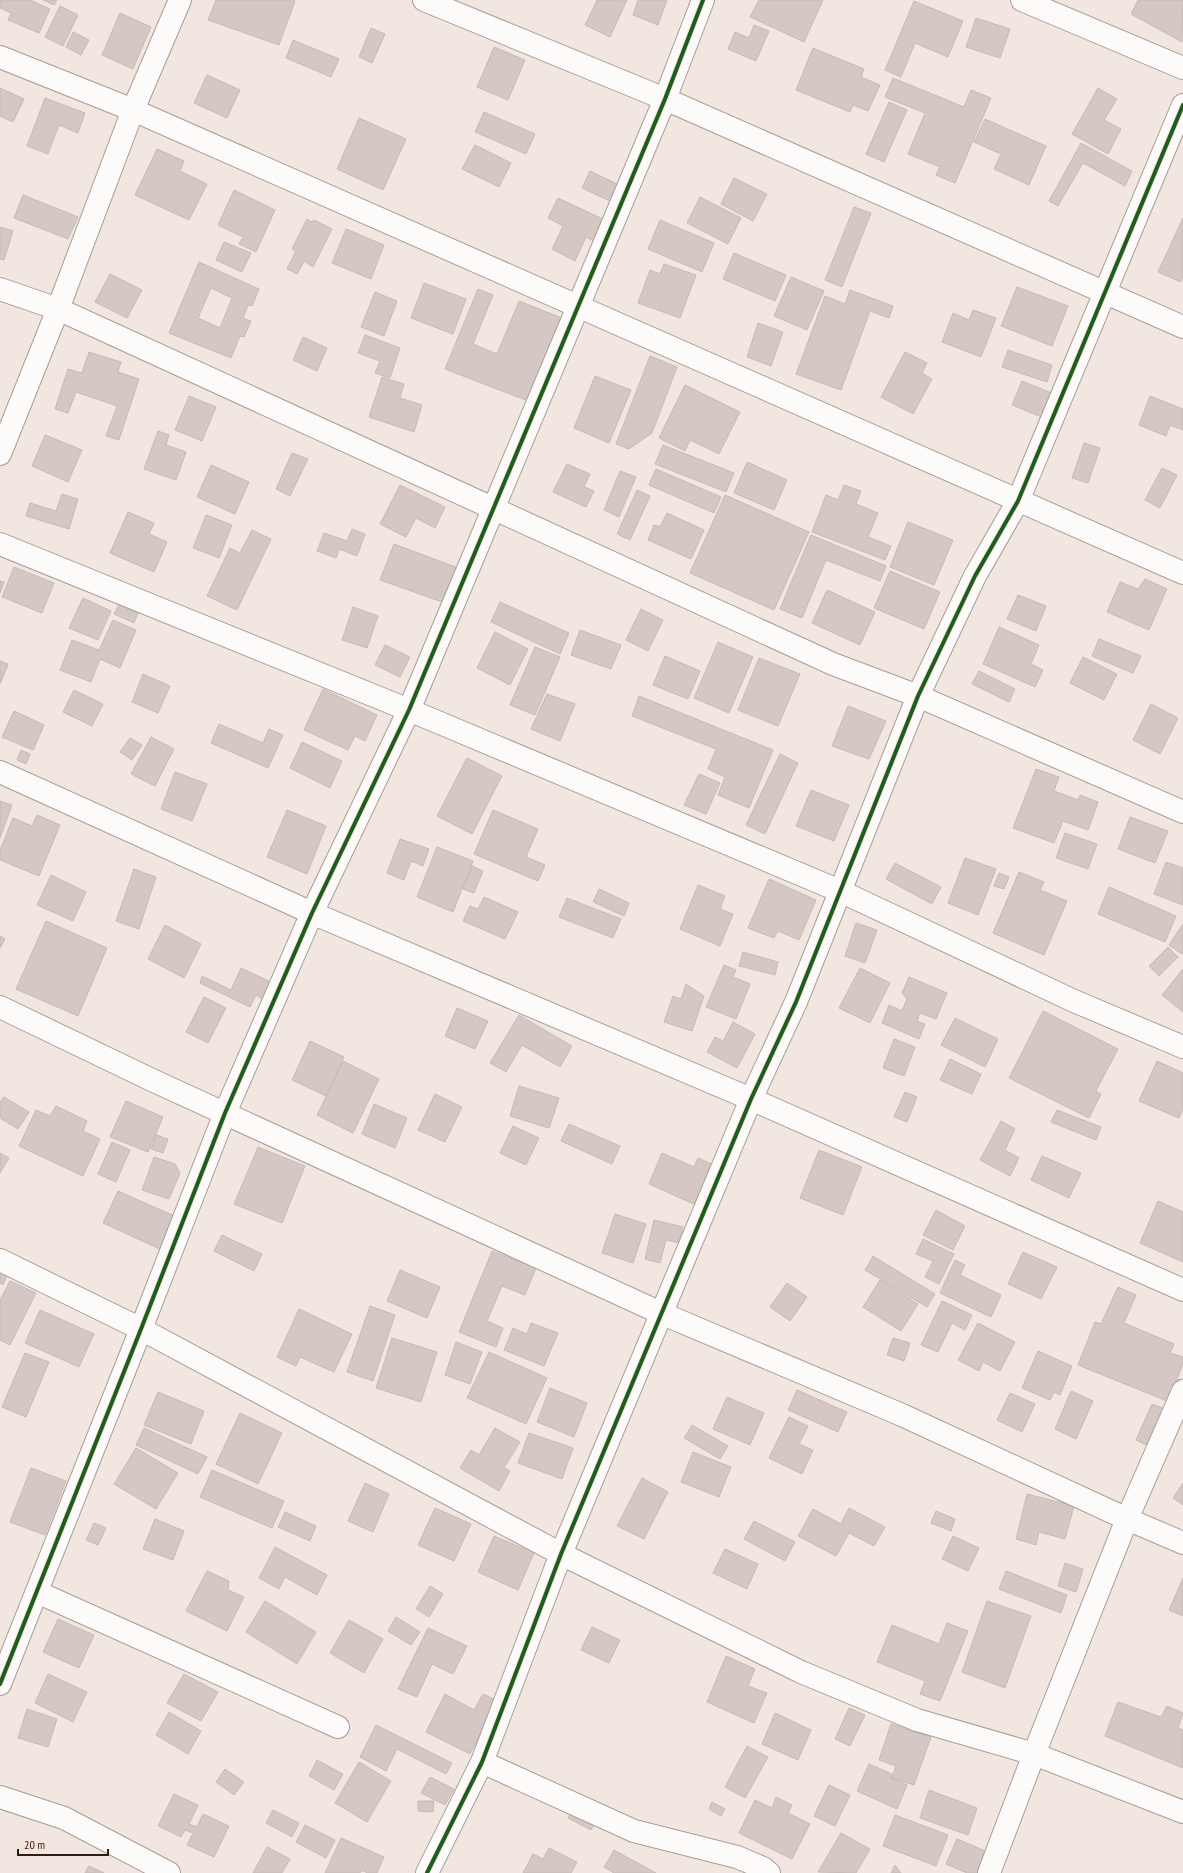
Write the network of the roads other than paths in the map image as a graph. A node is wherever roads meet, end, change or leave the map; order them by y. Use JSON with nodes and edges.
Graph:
{"nodes":[{"id":1,"x":180,"y":0,"type":"edge"},
{"id":2,"x":424,"y":0,"type":"edge"},
{"id":3,"x":703,"y":0,"type":"edge"},
{"id":4,"x":1022,"y":0,"type":"edge"},
{"id":5,"x":0,"y":57,"type":"edge"},
{"id":6,"x":1183,"y":68,"type":"edge"},
{"id":7,"x":665,"y":99,"type":"junction"},
{"id":8,"x":1183,"y":105,"type":"edge"},
{"id":9,"x":133,"y":110,"type":"junction"},
{"id":10,"x":0,"y":289,"type":"edge"},
{"id":11,"x":1105,"y":292,"type":"junction"},
{"id":12,"x":578,"y":306,"type":"junction"},
{"id":13,"x":58,"y":309,"type":"junction"},
{"id":14,"x":1183,"y":327,"type":"edge"},
{"id":15,"x":0,"y":454,"type":"edge"},
{"id":16,"x":1018,"y":501,"type":"junction"},
{"id":17,"x":494,"y":509,"type":"junction"},
{"id":18,"x":0,"y":544,"type":"edge"},
{"id":19,"x":1183,"y":573,"type":"edge"},
{"id":20,"x":918,"y":696,"type":"junction"},
{"id":21,"x":409,"y":710,"type":"junction"},
{"id":22,"x":0,"y":772,"type":"edge"},
{"id":23,"x":1183,"y":812,"type":"edge"},
{"id":24,"x":840,"y":891,"type":"junction"},
{"id":25,"x":312,"y":913,"type":"junction"},
{"id":26,"x":0,"y":1007,"type":"edge"},
{"id":27,"x":1183,"y":1047,"type":"edge"},
{"id":28,"x":751,"y":1099,"type":"junction"},
{"id":29,"x":225,"y":1113,"type":"junction"},
{"id":30,"x":0,"y":1260,"type":"edge"},
{"id":31,"x":1183,"y":1290,"type":"edge"},
{"id":32,"x":663,"y":1314,"type":"junction"},
{"id":33,"x":142,"y":1329,"type":"junction"},
{"id":34,"x":1183,"y":1391,"type":"edge"},
{"id":35,"x":1127,"y":1519,"type":"junction"},
{"id":36,"x":1183,"y":1543,"type":"edge"},
{"id":37,"x":562,"y":1554,"type":"junction"},
{"id":38,"x":36,"y":1592,"type":"junction"},
{"id":39,"x":0,"y":1684,"type":"edge"},
{"id":40,"x":338,"y":1727,"type":"dead end"},
{"id":41,"x":1034,"y":1754,"type":"junction"},
{"id":42,"x":482,"y":1762,"type":"junction"},
{"id":43,"x":0,"y":1797,"type":"edge"},
{"id":44,"x":1183,"y":1812,"type":"edge"},
{"id":45,"x":169,"y":1873,"type":"edge"},
{"id":46,"x":427,"y":1873,"type":"edge"},
{"id":47,"x":769,"y":1873,"type":"edge"},
{"id":48,"x":989,"y":1873,"type":"edge"}],
"edges":[{"from":1,"to":9,"type":"street"},
{"from":2,"to":7,"type":"street"},
{"from":3,"to":7,"type":"street"},
{"from":4,"to":6,"type":"street"},
{"from":5,"to":9,"type":"street"},
{"from":7,"to":11,"type":"street"},
{"from":7,"to":12,"type":"street"},
{"from":8,"to":11,"type":"street"},
{"from":9,"to":12,"type":"street"},
{"from":9,"to":13,"type":"street"},
{"from":10,"to":13,"type":"street"},
{"from":11,"to":14,"type":"street"},
{"from":11,"to":16,"type":"street"},
{"from":12,"to":16,"type":"street"},
{"from":12,"to":17,"type":"street"},
{"from":13,"to":15,"type":"street"},
{"from":13,"to":17,"type":"street"},
{"from":16,"to":19,"type":"street"},
{"from":16,"to":20,"type":"street"},
{"from":17,"to":20,"type":"street"},
{"from":17,"to":21,"type":"street"},
{"from":18,"to":21,"type":"street"},
{"from":20,"to":23,"type":"street"},
{"from":20,"to":24,"type":"street"},
{"from":21,"to":24,"type":"street"},
{"from":21,"to":25,"type":"street"},
{"from":22,"to":25,"type":"street"},
{"from":24,"to":27,"type":"street"},
{"from":24,"to":28,"type":"street"},
{"from":25,"to":28,"type":"street"},
{"from":25,"to":29,"type":"street"},
{"from":26,"to":29,"type":"street"},
{"from":28,"to":31,"type":"street"},
{"from":28,"to":32,"type":"street"},
{"from":29,"to":32,"type":"street"},
{"from":29,"to":33,"type":"street"},
{"from":30,"to":33,"type":"street"},
{"from":32,"to":35,"type":"street"},
{"from":32,"to":37,"type":"street"},
{"from":33,"to":37,"type":"street"},
{"from":33,"to":38,"type":"street"},
{"from":34,"to":35,"type":"street"},
{"from":35,"to":36,"type":"street"},
{"from":35,"to":41,"type":"street"},
{"from":37,"to":41,"type":"street"},
{"from":37,"to":42,"type":"street"},
{"from":38,"to":39,"type":"street"},
{"from":38,"to":40,"type":"street"},
{"from":41,"to":44,"type":"street"},
{"from":41,"to":48,"type":"street"},
{"from":42,"to":46,"type":"street"},
{"from":42,"to":47,"type":"street"},
{"from":43,"to":45,"type":"street"}]}
